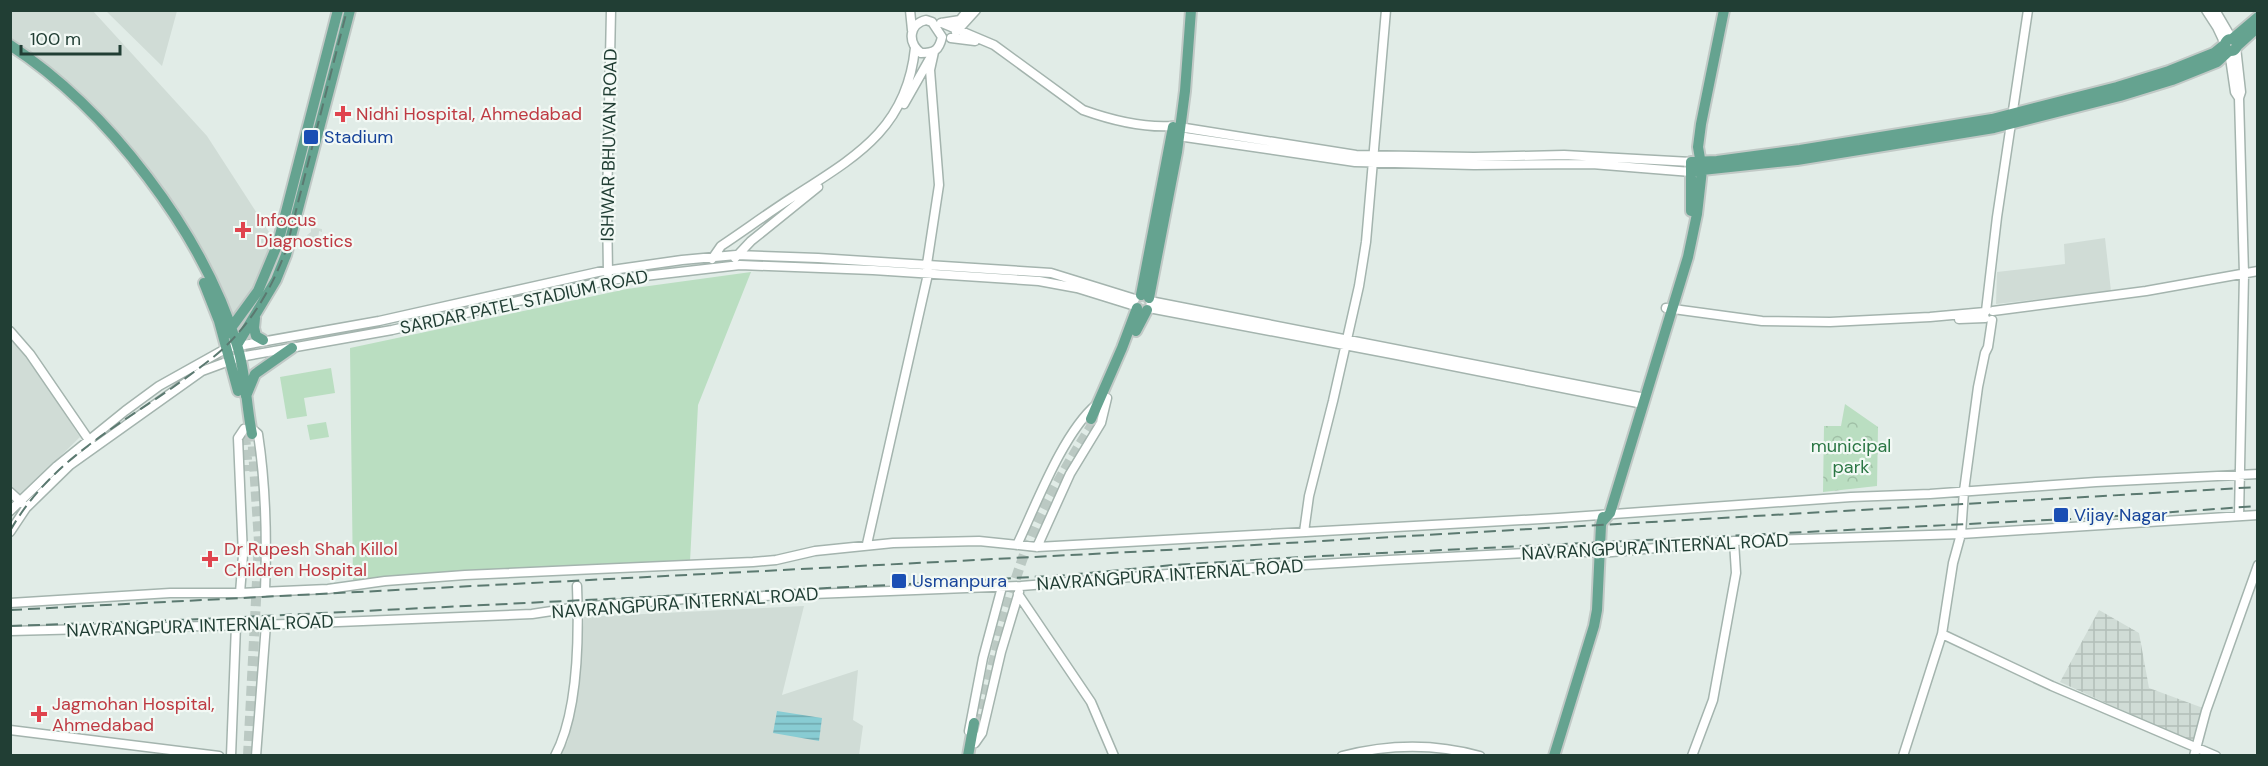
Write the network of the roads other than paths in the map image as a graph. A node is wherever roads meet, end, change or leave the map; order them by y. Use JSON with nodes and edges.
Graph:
{"nodes":[{"id":1,"x":338,"y":10,"type":"edge"},
{"id":2,"x":350,"y":10,"type":"edge"},
{"id":3,"x":611,"y":10,"type":"edge"},
{"id":4,"x":910,"y":10,"type":"edge"},
{"id":5,"x":918,"y":10,"type":"edge"},
{"id":6,"x":968,"y":10,"type":"edge"},
{"id":7,"x":976,"y":10,"type":"edge"},
{"id":8,"x":1185,"y":10,"type":"edge"},
{"id":9,"x":1191,"y":10,"type":"edge"},
{"id":10,"x":1386,"y":10,"type":"edge"},
{"id":11,"x":1719,"y":10,"type":"edge"},
{"id":12,"x":1724,"y":10,"type":"edge"},
{"id":13,"x":2028,"y":10,"type":"edge"},
{"id":14,"x":2206,"y":10,"type":"edge"},
{"id":15,"x":2215,"y":10,"type":"edge"},
{"id":16,"x":2258,"y":17,"type":"edge"},
{"id":17,"x":929,"y":21,"type":"junction"},
{"id":18,"x":942,"y":23,"type":"junction"},
{"id":19,"x":2258,"y":27,"type":"edge"},
{"id":20,"x":912,"y":30,"type":"junction"},
{"id":21,"x":958,"y":30,"type":"junction"},
{"id":22,"x":951,"y":38,"type":"junction"},
{"id":23,"x":10,"y":45,"type":"edge"},
{"id":24,"x":2231,"y":45,"type":"junction"},
{"id":25,"x":915,"y":48,"type":"junction"},
{"id":26,"x":937,"y":50,"type":"junction"},
{"id":27,"x":10,"y":54,"type":"edge"},
{"id":28,"x":2010,"y":119,"type":"junction"},
{"id":29,"x":316,"y":121,"type":"junction"},
{"id":30,"x":1176,"y":131,"type":"junction"},
{"id":31,"x":1373,"y":159,"type":"junction"},
{"id":32,"x":1696,"y":166,"type":"junction"},
{"id":33,"x":751,"y":241,"type":"junction"},
{"id":34,"x":736,"y":255,"type":"junction"},
{"id":35,"x":751,"y":255,"type":"junction"},
{"id":36,"x":712,"y":257,"type":"junction"},
{"id":37,"x":927,"y":264,"type":"junction"},
{"id":38,"x":731,"y":266,"type":"junction"},
{"id":39,"x":709,"y":268,"type":"junction"},
{"id":40,"x":2258,"y":271,"type":"edge"},
{"id":41,"x":928,"y":274,"type":"junction"},
{"id":42,"x":2244,"y":274,"type":"junction"},
{"id":43,"x":609,"y":275,"type":"junction"},
{"id":44,"x":1143,"y":303,"type":"junction"},
{"id":45,"x":1669,"y":308,"type":"junction"},
{"id":46,"x":1989,"y":315,"type":"junction"},
{"id":47,"x":255,"y":317,"type":"junction"},
{"id":48,"x":390,"y":319,"type":"junction"},
{"id":49,"x":231,"y":328,"type":"junction"},
{"id":50,"x":335,"y":328,"type":"junction"},
{"id":51,"x":392,"y":330,"type":"junction"},
{"id":52,"x":10,"y":331,"type":"edge"},
{"id":53,"x":263,"y":340,"type":"junction"},
{"id":54,"x":338,"y":340,"type":"junction"},
{"id":55,"x":1346,"y":342,"type":"junction"},
{"id":56,"x":232,"y":346,"type":"junction"},
{"id":57,"x":292,"y":348,"type":"junction"},
{"id":58,"x":236,"y":358,"type":"junction"},
{"id":59,"x":245,"y":398,"type":"junction"},
{"id":60,"x":1104,"y":400,"type":"junction"},
{"id":61,"x":1641,"y":400,"type":"junction"},
{"id":62,"x":1095,"y":416,"type":"tunnel mouth"},
{"id":63,"x":248,"y":432,"type":"junction"},
{"id":64,"x":91,"y":443,"type":"junction"},
{"id":65,"x":2240,"y":474,"type":"junction"},
{"id":66,"x":2258,"y":474,"type":"edge"},
{"id":67,"x":1964,"y":491,"type":"junction"},
{"id":68,"x":10,"y":492,"type":"edge"},
{"id":69,"x":14,"y":505,"type":"edge"},
{"id":70,"x":24,"y":511,"type":"junction"},
{"id":71,"x":2258,"y":515,"type":"edge"},
{"id":72,"x":1605,"y":516,"type":"junction"},
{"id":73,"x":2239,"y":516,"type":"junction"},
{"id":74,"x":10,"y":532,"type":"edge"},
{"id":75,"x":1304,"y":532,"type":"junction"},
{"id":76,"x":1961,"y":534,"type":"junction"},
{"id":77,"x":1734,"y":540,"type":"junction"},
{"id":78,"x":867,"y":544,"type":"junction"},
{"id":79,"x":1017,"y":545,"type":"junction"},
{"id":80,"x":1037,"y":547,"type":"junction"},
{"id":81,"x":1600,"y":553,"type":"junction"},
{"id":82,"x":2258,"y":565,"type":"edge"},
{"id":83,"x":577,"y":578,"type":"junction"},
{"id":84,"x":1002,"y":586,"type":"junction"},
{"id":85,"x":1020,"y":590,"type":"junction"},
{"id":86,"x":265,"y":592,"type":"junction"},
{"id":87,"x":240,"y":593,"type":"junction"},
{"id":88,"x":10,"y":603,"type":"edge"},
{"id":89,"x":578,"y":607,"type":"junction"},
{"id":90,"x":266,"y":624,"type":"junction"},
{"id":91,"x":236,"y":625,"type":"junction"},
{"id":92,"x":10,"y":632,"type":"edge"},
{"id":93,"x":1942,"y":634,"type":"junction"},
{"id":94,"x":976,"y":723,"type":"tunnel mouth"},
{"id":95,"x":10,"y":730,"type":"edge"},
{"id":96,"x":973,"y":742,"type":"junction"},
{"id":97,"x":2195,"y":751,"type":"edge"},
{"id":98,"x":219,"y":756,"type":"edge"},
{"id":99,"x":231,"y":756,"type":"edge"},
{"id":100,"x":256,"y":756,"type":"edge"},
{"id":101,"x":555,"y":756,"type":"edge"},
{"id":102,"x":968,"y":756,"type":"edge"},
{"id":103,"x":974,"y":756,"type":"edge"},
{"id":104,"x":1114,"y":756,"type":"edge"},
{"id":105,"x":1342,"y":756,"type":"edge"},
{"id":106,"x":1480,"y":756,"type":"edge"},
{"id":107,"x":1554,"y":756,"type":"edge"},
{"id":108,"x":1692,"y":756,"type":"edge"},
{"id":109,"x":1903,"y":756,"type":"edge"},
{"id":110,"x":2216,"y":756,"type":"edge"}],
"edges":[{"from":1,"to":29,"type":"main road"},
{"from":2,"to":29,"type":"main road"},
{"from":3,"to":43,"type":"street","name":"ISHWAR BHUVAN ROAD"},
{"from":4,"to":20,"type":"street"},
{"from":5,"to":17,"type":"street"},
{"from":6,"to":18,"type":"street"},
{"from":7,"to":21,"type":"street"},
{"from":8,"to":30,"type":"main road"},
{"from":9,"to":30,"type":"main road"},
{"from":10,"to":31,"type":"street"},
{"from":11,"to":32,"type":"main road"},
{"from":12,"to":32,"type":"main road"},
{"from":13,"to":28,"type":"street"},
{"from":14,"to":24,"type":"street"},
{"from":15,"to":24,"type":"street"},
{"from":16,"to":24,"type":"main road"},
{"from":17,"to":18,"type":"street"},
{"from":17,"to":20,"type":"street"},
{"from":17,"to":26,"type":"street"},
{"from":18,"to":21,"type":"street"},
{"from":19,"to":24,"type":"main road"},
{"from":20,"to":25,"type":"street"},
{"from":21,"to":22,"type":"street"},
{"from":21,"to":30,"type":"street"},
{"from":22,"to":26,"type":"street"},
{"from":22,"to":30,"type":"street"},
{"from":23,"to":49,"type":"main road"},
{"from":24,"to":28,"type":"main road"},
{"from":24,"to":42,"type":"street"},
{"from":25,"to":26,"type":"street"},
{"from":25,"to":36,"type":"street"},
{"from":26,"to":33,"type":"street"},
{"from":26,"to":37,"type":"street"},
{"from":27,"to":56,"type":"main road"},
{"from":28,"to":32,"type":"main road"},
{"from":28,"to":46,"type":"street"},
{"from":29,"to":47,"type":"main road"},
{"from":29,"to":49,"type":"main road"},
{"from":30,"to":31,"type":"street"},
{"from":30,"to":44,"type":"main road"},
{"from":31,"to":32,"type":"street"},
{"from":31,"to":55,"type":"street"},
{"from":32,"to":45,"type":"main road"},
{"from":33,"to":34,"type":"street"},
{"from":33,"to":35,"type":"street"},
{"from":34,"to":35,"type":"street","name":"SARDAR PATEL STADIUM ROAD"},
{"from":34,"to":36,"type":"street","name":"SARDAR PATEL STADIUM ROAD"},
{"from":34,"to":38,"type":"street"},
{"from":35,"to":37,"type":"street","name":"SARDAR PATEL STADIUM ROAD"},
{"from":36,"to":39,"type":"street"},
{"from":36,"to":43,"type":"street","name":"SARDAR PATEL STADIUM ROAD"},
{"from":37,"to":41,"type":"street"},
{"from":37,"to":44,"type":"street","name":"SARDAR PATEL STADIUM ROAD"},
{"from":38,"to":39,"type":"street","name":"SARDAR PATEL STADIUM ROAD"},
{"from":38,"to":41,"type":"street","name":"SARDAR PATEL STADIUM ROAD"},
{"from":39,"to":43,"type":"street","name":"SARDAR PATEL STADIUM ROAD"},
{"from":40,"to":42,"type":"street"},
{"from":41,"to":44,"type":"street","name":"SARDAR PATEL STADIUM ROAD"},
{"from":41,"to":78,"type":"street"},
{"from":42,"to":46,"type":"street"},
{"from":42,"to":65,"type":"street"},
{"from":43,"to":48,"type":"street","name":"SARDAR PATEL STADIUM ROAD"},
{"from":43,"to":51,"type":"street","name":"SARDAR PATEL STADIUM ROAD"},
{"from":44,"to":55,"type":"street"},
{"from":44,"to":60,"type":"main road"},
{"from":45,"to":46,"type":"street"},
{"from":45,"to":61,"type":"main road"},
{"from":46,"to":67,"type":"street"},
{"from":47,"to":53,"type":"main road"},
{"from":47,"to":56,"type":"main road"},
{"from":48,"to":50,"type":"street","name":"SARDAR PATEL STADIUM ROAD"},
{"from":48,"to":51,"type":"street"},
{"from":49,"to":56,"type":"main road"},
{"from":50,"to":53,"type":"street","name":"SARDAR PATEL STADIUM ROAD"},
{"from":50,"to":54,"type":"street"},
{"from":51,"to":54,"type":"street","name":"SARDAR PATEL STADIUM ROAD"},
{"from":52,"to":64,"type":"street"},
{"from":53,"to":56,"type":"street","name":"SARDAR PATEL STADIUM ROAD"},
{"from":54,"to":57,"type":"street","name":"SARDAR PATEL STADIUM ROAD"},
{"from":55,"to":61,"type":"street"},
{"from":55,"to":75,"type":"street"},
{"from":56,"to":58,"type":"main road"},
{"from":56,"to":64,"type":"street","name":"SARDAR PATEL STADIUM ROAD"},
{"from":57,"to":58,"type":"street","name":"SARDAR PATEL STADIUM ROAD"},
{"from":57,"to":59,"type":"main road"},
{"from":58,"to":59,"type":"main road"},
{"from":58,"to":63,"type":"main road"},
{"from":58,"to":64,"type":"street","name":"SARDAR PATEL STADIUM ROAD"},
{"from":59,"to":63,"type":"main road"},
{"from":60,"to":62,"type":"main road"},
{"from":60,"to":79,"type":"street"},
{"from":60,"to":80,"type":"street"},
{"from":61,"to":72,"type":"main road"},
{"from":63,"to":86,"type":"street"},
{"from":63,"to":87,"type":"street"},
{"from":64,"to":69,"type":"street"},
{"from":64,"to":70,"type":"street","name":"SARDAR PATEL STADIUM ROAD"},
{"from":65,"to":66,"type":"street","name":"NAVRANGPURA INTERNAL ROAD"},
{"from":65,"to":67,"type":"street","name":"NAVRANGPURA INTERNAL ROAD"},
{"from":65,"to":73,"type":"street"},
{"from":67,"to":72,"type":"street","name":"NAVRANGPURA INTERNAL ROAD"},
{"from":67,"to":76,"type":"street"},
{"from":68,"to":69,"type":"street"},
{"from":69,"to":70,"type":"street"},
{"from":70,"to":74,"type":"street","name":"SARDAR PATEL STADIUM ROAD"},
{"from":71,"to":73,"type":"street","name":"NAVRANGPURA INTERNAL ROAD"},
{"from":72,"to":75,"type":"street","name":"NAVRANGPURA INTERNAL ROAD"},
{"from":72,"to":81,"type":"main road"},
{"from":73,"to":76,"type":"street","name":"NAVRANGPURA INTERNAL ROAD"},
{"from":75,"to":80,"type":"street","name":"NAVRANGPURA INTERNAL ROAD"},
{"from":76,"to":77,"type":"street","name":"NAVRANGPURA INTERNAL ROAD"},
{"from":76,"to":93,"type":"street"},
{"from":77,"to":81,"type":"street","name":"NAVRANGPURA INTERNAL ROAD"},
{"from":77,"to":108,"type":"street"},
{"from":78,"to":79,"type":"street","name":"NAVRANGPURA INTERNAL ROAD"},
{"from":78,"to":83,"type":"street","name":"NAVRANGPURA INTERNAL ROAD"},
{"from":79,"to":80,"type":"street","name":"NAVRANGPURA INTERNAL ROAD"},
{"from":81,"to":85,"type":"street","name":"NAVRANGPURA INTERNAL ROAD"},
{"from":81,"to":107,"type":"main road"},
{"from":82,"to":97,"type":"street"},
{"from":83,"to":86,"type":"street","name":"NAVRANGPURA INTERNAL ROAD"},
{"from":83,"to":89,"type":"street"},
{"from":84,"to":85,"type":"street","name":"NAVRANGPURA INTERNAL ROAD"},
{"from":84,"to":89,"type":"street","name":"NAVRANGPURA INTERNAL ROAD"},
{"from":84,"to":96,"type":"street"},
{"from":85,"to":96,"type":"street"},
{"from":85,"to":104,"type":"street"},
{"from":86,"to":87,"type":"street","name":"NAVRANGPURA INTERNAL ROAD"},
{"from":87,"to":88,"type":"street","name":"NAVRANGPURA INTERNAL ROAD"},
{"from":89,"to":90,"type":"street","name":"NAVRANGPURA INTERNAL ROAD"},
{"from":89,"to":101,"type":"street"},
{"from":90,"to":91,"type":"street","name":"NAVRANGPURA INTERNAL ROAD"},
{"from":90,"to":100,"type":"street"},
{"from":91,"to":92,"type":"street","name":"NAVRANGPURA INTERNAL ROAD"},
{"from":91,"to":99,"type":"street"},
{"from":93,"to":97,"type":"street"},
{"from":93,"to":109,"type":"street"},
{"from":94,"to":96,"type":"main road"},
{"from":95,"to":98,"type":"street"},
{"from":96,"to":102,"type":"main road"},
{"from":96,"to":103,"type":"main road"},
{"from":97,"to":110,"type":"street"},
{"from":105,"to":106,"type":"street"}]}
